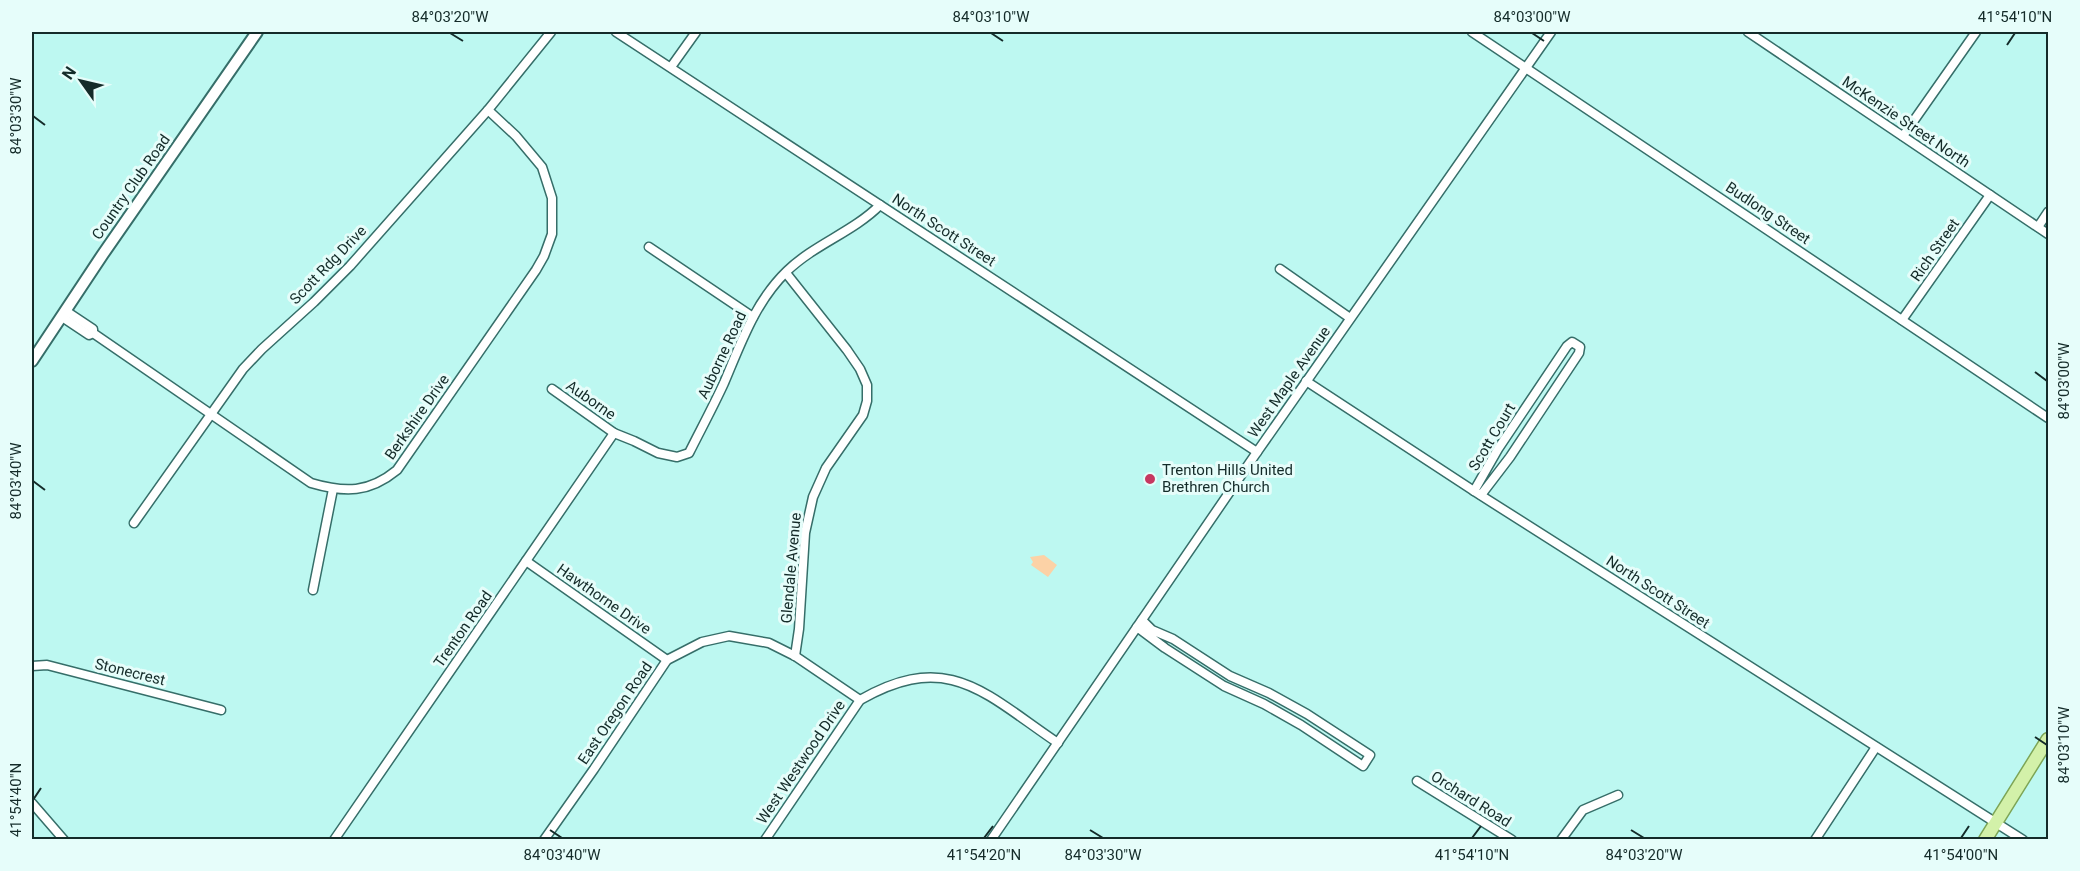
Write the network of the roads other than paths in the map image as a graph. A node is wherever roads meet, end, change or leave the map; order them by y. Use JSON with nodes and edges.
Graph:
{"nodes":[{"id":1,"x":257,"y":32,"type":"edge"},
{"id":2,"x":551,"y":32,"type":"edge"},
{"id":3,"x":616,"y":32,"type":"edge"},
{"id":4,"x":696,"y":32,"type":"edge"},
{"id":5,"x":1472,"y":32,"type":"edge"},
{"id":6,"x":1551,"y":32,"type":"edge"},
{"id":7,"x":1748,"y":32,"type":"edge"},
{"id":8,"x":1976,"y":32,"type":"edge"},
{"id":9,"x":671,"y":67,"type":"junction"},
{"id":10,"x":1526,"y":68,"type":"junction"},
{"id":11,"x":488,"y":110,"type":"junction"},
{"id":12,"x":1903,"y":136,"type":"junction"},
{"id":13,"x":1990,"y":195,"type":"junction"},
{"id":14,"x":880,"y":205,"type":"junction"},
{"id":15,"x":2049,"y":212,"type":"edge"},
{"id":16,"x":2038,"y":227,"type":"junction"},
{"id":17,"x":2049,"y":234,"type":"edge"},
{"id":18,"x":649,"y":247,"type":"dead end"},
{"id":19,"x":1280,"y":269,"type":"dead end"},
{"id":20,"x":786,"y":273,"type":"junction"},
{"id":21,"x":64,"y":314,"type":"junction"},
{"id":22,"x":753,"y":317,"type":"junction"},
{"id":23,"x":1350,"y":318,"type":"junction"},
{"id":24,"x":1902,"y":320,"type":"junction"},
{"id":25,"x":32,"y":361,"type":"edge"},
{"id":26,"x":1306,"y":381,"type":"junction"},
{"id":27,"x":552,"y":389,"type":"dead end"},
{"id":28,"x":1532,"y":398,"type":"junction"},
{"id":29,"x":1544,"y":406,"type":"junction"},
{"id":30,"x":210,"y":415,"type":"junction"},
{"id":31,"x":2049,"y":418,"type":"edge"},
{"id":32,"x":614,"y":433,"type":"junction"},
{"id":33,"x":1257,"y":452,"type":"junction"},
{"id":34,"x":333,"y":489,"type":"junction"},
{"id":35,"x":1478,"y":493,"type":"junction"},
{"id":36,"x":134,"y":524,"type":"dead end"},
{"id":37,"x":526,"y":561,"type":"junction"},
{"id":38,"x":314,"y":590,"type":"dead end"},
{"id":39,"x":1139,"y":623,"type":"junction"},
{"id":40,"x":795,"y":656,"type":"junction"},
{"id":41,"x":667,"y":660,"type":"junction"},
{"id":42,"x":32,"y":666,"type":"edge"},
{"id":43,"x":1230,"y":676,"type":"junction"},
{"id":44,"x":1224,"y":686,"type":"junction"},
{"id":45,"x":860,"y":700,"type":"junction"},
{"id":46,"x":221,"y":710,"type":"dead end"},
{"id":47,"x":1307,"y":714,"type":"junction"},
{"id":48,"x":1301,"y":725,"type":"junction"},
{"id":49,"x":1058,"y":743,"type":"junction"},
{"id":50,"x":1876,"y":747,"type":"junction"},
{"id":51,"x":2046,"y":748,"type":"edge"},
{"id":52,"x":1417,"y":781,"type":"dead end"},
{"id":53,"x":1618,"y":795,"type":"dead end"},
{"id":54,"x":32,"y":803,"type":"edge"},
{"id":55,"x":1996,"y":823,"type":"junction"},
{"id":56,"x":64,"y":840,"type":"edge"},
{"id":57,"x":334,"y":840,"type":"edge"},
{"id":58,"x":544,"y":840,"type":"edge"},
{"id":59,"x":765,"y":840,"type":"edge"},
{"id":60,"x":991,"y":840,"type":"edge"},
{"id":61,"x":1512,"y":840,"type":"edge"},
{"id":62,"x":1561,"y":840,"type":"edge"},
{"id":63,"x":1815,"y":840,"type":"edge"},
{"id":64,"x":1985,"y":840,"type":"edge"},
{"id":65,"x":2023,"y":840,"type":"edge"}],
"edges":[{"from":1,"to":21,"type":"street","name":"Country Club Road"},
{"from":2,"to":11,"type":"street","name":"Scott Rdg Drive"},
{"from":3,"to":9,"type":"street","name":"North Scott Street"},
{"from":4,"to":9,"type":"street"},
{"from":5,"to":10,"type":"street","name":"Budlong Street"},
{"from":6,"to":10,"type":"street","name":"West Maple Avenue"},
{"from":7,"to":12,"type":"street","name":"McKenzie Street North"},
{"from":8,"to":12,"type":"street"},
{"from":9,"to":14,"type":"street","name":"North Scott Street"},
{"from":10,"to":23,"type":"street","name":"West Maple Avenue"},
{"from":10,"to":24,"type":"street","name":"Budlong Street"},
{"from":11,"to":30,"type":"street","name":"Scott Rdg Drive"},
{"from":11,"to":34,"type":"street","name":"Berkshire Drive"},
{"from":12,"to":13,"type":"street","name":"McKenzie Street North"},
{"from":13,"to":16,"type":"street","name":"McKenzie Street North"},
{"from":13,"to":24,"type":"street","name":"Rich Street"},
{"from":14,"to":20,"type":"street","name":"Auborne Road"},
{"from":14,"to":33,"type":"street","name":"North Scott Street"},
{"from":15,"to":16,"type":"street"},
{"from":16,"to":17,"type":"street","name":"McKenzie Street North"},
{"from":18,"to":22,"type":"street"},
{"from":19,"to":23,"type":"street"},
{"from":20,"to":22,"type":"street","name":"Auborne Road"},
{"from":20,"to":40,"type":"street","name":"Glendale Avenue"},
{"from":21,"to":25,"type":"street","name":"Country Club Road"},
{"from":21,"to":30,"type":"street","name":"Berkshire Drive"},
{"from":22,"to":32,"type":"street","name":"Auborne Road"},
{"from":23,"to":26,"type":"street","name":"West Maple Avenue"},
{"from":24,"to":31,"type":"street","name":"Budlong Street"},
{"from":26,"to":33,"type":"street","name":"West Maple Avenue"},
{"from":26,"to":35,"type":"street","name":"North Scott Street"},
{"from":27,"to":32,"type":"street","name":"Auborne"},
{"from":28,"to":29,"type":"street","name":"Scott Court"},
{"from":28,"to":29,"type":"street","name":"Scott Court"},
{"from":28,"to":35,"type":"street","name":"Scott Court"},
{"from":29,"to":35,"type":"street","name":"Scott Court"},
{"from":30,"to":34,"type":"street","name":"Berkshire Drive"},
{"from":30,"to":36,"type":"street","name":"Scott Rdg Drive"},
{"from":32,"to":37,"type":"street","name":"Trenton Road"},
{"from":33,"to":39,"type":"street","name":"West Maple Avenue"},
{"from":34,"to":38,"type":"street"},
{"from":35,"to":50,"type":"street","name":"North Scott Street"},
{"from":37,"to":41,"type":"street","name":"Hawthorne Drive"},
{"from":37,"to":57,"type":"street","name":"Trenton Road"},
{"from":39,"to":43,"type":"street"},
{"from":39,"to":44,"type":"street"},
{"from":39,"to":49,"type":"street","name":"West Maple Avenue"},
{"from":40,"to":41,"type":"street","name":"East Oregon Road"},
{"from":40,"to":45,"type":"street","name":"East Oregon Road"},
{"from":41,"to":58,"type":"street","name":"East Oregon Road"},
{"from":42,"to":46,"type":"street","name":"Stonecrest"},
{"from":43,"to":44,"type":"street"},
{"from":43,"to":47,"type":"street"},
{"from":44,"to":48,"type":"street"},
{"from":45,"to":49,"type":"street"},
{"from":45,"to":59,"type":"street","name":"West Westwood Drive"},
{"from":47,"to":48,"type":"street"},
{"from":47,"to":48,"type":"street"},
{"from":49,"to":60,"type":"street","name":"West Maple Avenue"},
{"from":50,"to":55,"type":"street","name":"North Scott Street"},
{"from":50,"to":63,"type":"street"},
{"from":51,"to":55,"type":"main road"},
{"from":52,"to":61,"type":"street","name":"Orchard Road"},
{"from":53,"to":62,"type":"street"},
{"from":54,"to":56,"type":"street"},
{"from":55,"to":64,"type":"main road"},
{"from":55,"to":65,"type":"street","name":"North Scott Street"}]}
